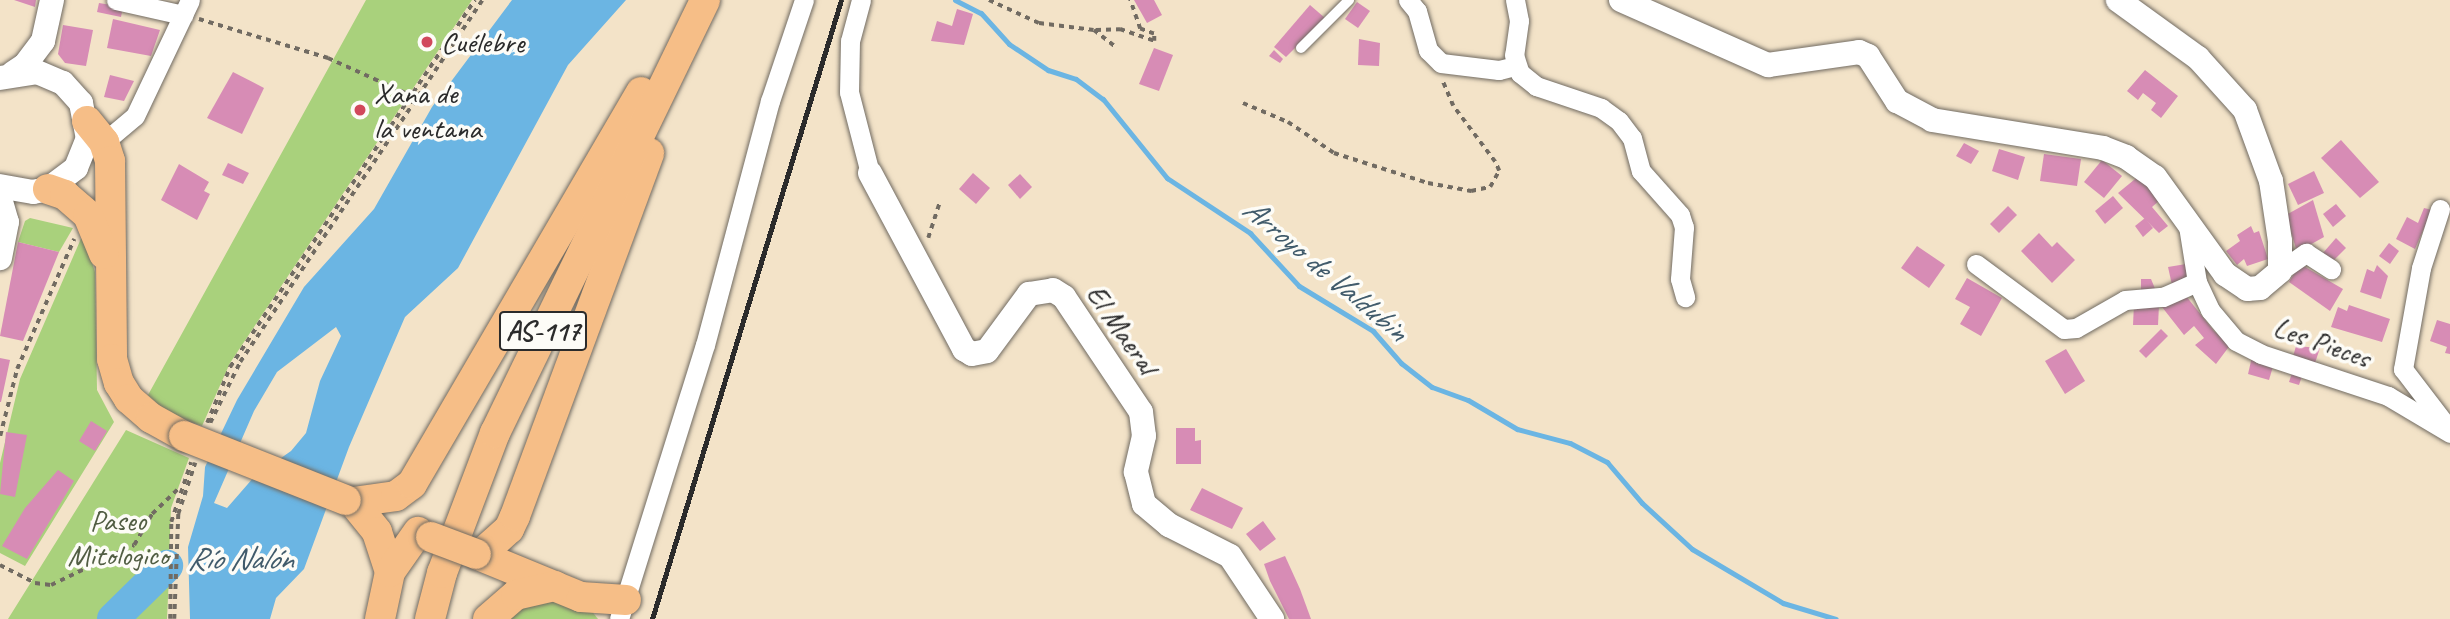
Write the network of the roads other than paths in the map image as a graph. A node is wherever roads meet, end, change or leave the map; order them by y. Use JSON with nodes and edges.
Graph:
{"nodes":[{"id":1,"x":52,"y":0,"type":"edge"},
{"id":2,"x":116,"y":0,"type":"edge"},
{"id":3,"x":704,"y":0,"type":"edge"},
{"id":4,"x":804,"y":0,"type":"edge"},
{"id":5,"x":861,"y":0,"type":"edge"},
{"id":6,"x":1349,"y":0,"type":"edge"},
{"id":7,"x":1408,"y":0,"type":"edge"},
{"id":8,"x":1515,"y":0,"type":"edge"},
{"id":9,"x":1621,"y":0,"type":"edge"},
{"id":10,"x":2118,"y":0,"type":"edge"},
{"id":11,"x":187,"y":7,"type":"edge"},
{"id":12,"x":43,"y":41,"type":"junction"},
{"id":13,"x":1301,"y":48,"type":"dead end"},
{"id":14,"x":679,"y":52,"type":"junction"},
{"id":15,"x":1516,"y":66,"type":"junction"},
{"id":16,"x":7,"y":75,"type":"edge"},
{"id":17,"x":64,"y":83,"type":"junction"},
{"id":18,"x":96,"y":131,"type":"junction"},
{"id":19,"x":870,"y":173,"type":"joint"},
{"id":20,"x":0,"y":186,"type":"edge"},
{"id":21,"x":41,"y":191,"type":"junction"},
{"id":22,"x":0,"y":198,"type":"edge"},
{"id":23,"x":2440,"y":209,"type":"dead end"},
{"id":24,"x":2186,"y":215,"type":"junction"},
{"id":25,"x":7,"y":222,"type":"junction"},
{"id":26,"x":0,"y":258,"type":"edge"},
{"id":27,"x":1976,"y":264,"type":"dead end"},
{"id":28,"x":2331,"y":269,"type":"dead end"},
{"id":29,"x":2280,"y":271,"type":"junction"},
{"id":30,"x":111,"y":281,"type":"junction"},
{"id":31,"x":2197,"y":282,"type":"junction"},
{"id":32,"x":1685,"y":298,"type":"dead end"},
{"id":33,"x":2450,"y":432,"type":"edge"},
{"id":34,"x":412,"y":484,"type":"junction"},
{"id":35,"x":349,"y":501,"type":"junction"},
{"id":36,"x":515,"y":516,"type":"junction"},
{"id":37,"x":425,"y":534,"type":"junction"},
{"id":38,"x":482,"y":556,"type":"junction"},
{"id":39,"x":390,"y":572,"type":"junction"},
{"id":40,"x":578,"y":601,"type":"edge"},
{"id":41,"x":623,"y":609,"type":"edge"},
{"id":42,"x":380,"y":619,"type":"edge"},
{"id":43,"x":429,"y":619,"type":"edge"},
{"id":44,"x":488,"y":619,"type":"edge"},
{"id":45,"x":1272,"y":619,"type":"edge"}],
"edges":[{"from":1,"to":12,"type":"street"},
{"from":2,"to":11,"type":"street"},
{"from":3,"to":14,"type":"main road","number":"AS-117"},
{"from":3,"to":34,"type":"main road"},
{"from":4,"to":41,"type":"street"},
{"from":5,"to":19,"type":"street"},
{"from":6,"to":13,"type":"lane"},
{"from":7,"to":15,"type":"street"},
{"from":8,"to":15,"type":"street"},
{"from":9,"to":24,"type":"street"},
{"from":10,"to":29,"type":"street"},
{"from":11,"to":18,"type":"street"},
{"from":12,"to":16,"type":"street"},
{"from":12,"to":17,"type":"street"},
{"from":14,"to":36,"type":"main road"},
{"from":14,"to":43,"type":"main road","number":"AS-117"},
{"from":15,"to":32,"type":"street"},
{"from":16,"to":17,"type":"street"},
{"from":17,"to":18,"type":"street"},
{"from":18,"to":21,"type":"street"},
{"from":18,"to":30,"type":"main road"},
{"from":19,"to":45,"type":"street","name":"El Maeral"},
{"from":20,"to":21,"type":"street"},
{"from":21,"to":25,"type":"street"},
{"from":21,"to":30,"type":"main road"},
{"from":22,"to":25,"type":"street"},
{"from":23,"to":33,"type":"street","name":"Les Pieces"},
{"from":24,"to":29,"type":"street"},
{"from":24,"to":31,"type":"street","name":"Les Pieces"},
{"from":25,"to":26,"type":"street"},
{"from":27,"to":31,"type":"street"},
{"from":28,"to":29,"type":"street","name":"Les Pieces"},
{"from":30,"to":35,"type":"main road","bridge":true},
{"from":31,"to":33,"type":"street","name":"Les Pieces"},
{"from":34,"to":35,"type":"main road"},
{"from":34,"to":37,"type":"main road"},
{"from":35,"to":37,"type":"main road"},
{"from":35,"to":39,"type":"main road"},
{"from":36,"to":38,"type":"main road"},
{"from":36,"to":40,"type":"main road"},
{"from":37,"to":38,"type":"main road","bridge":true},
{"from":37,"to":39,"type":"main road"},
{"from":38,"to":40,"type":"main road"},
{"from":38,"to":44,"type":"main road"},
{"from":39,"to":42,"type":"main road"},
{"from":40,"to":41,"type":"main road"},
{"from":40,"to":44,"type":"main road"}]}
